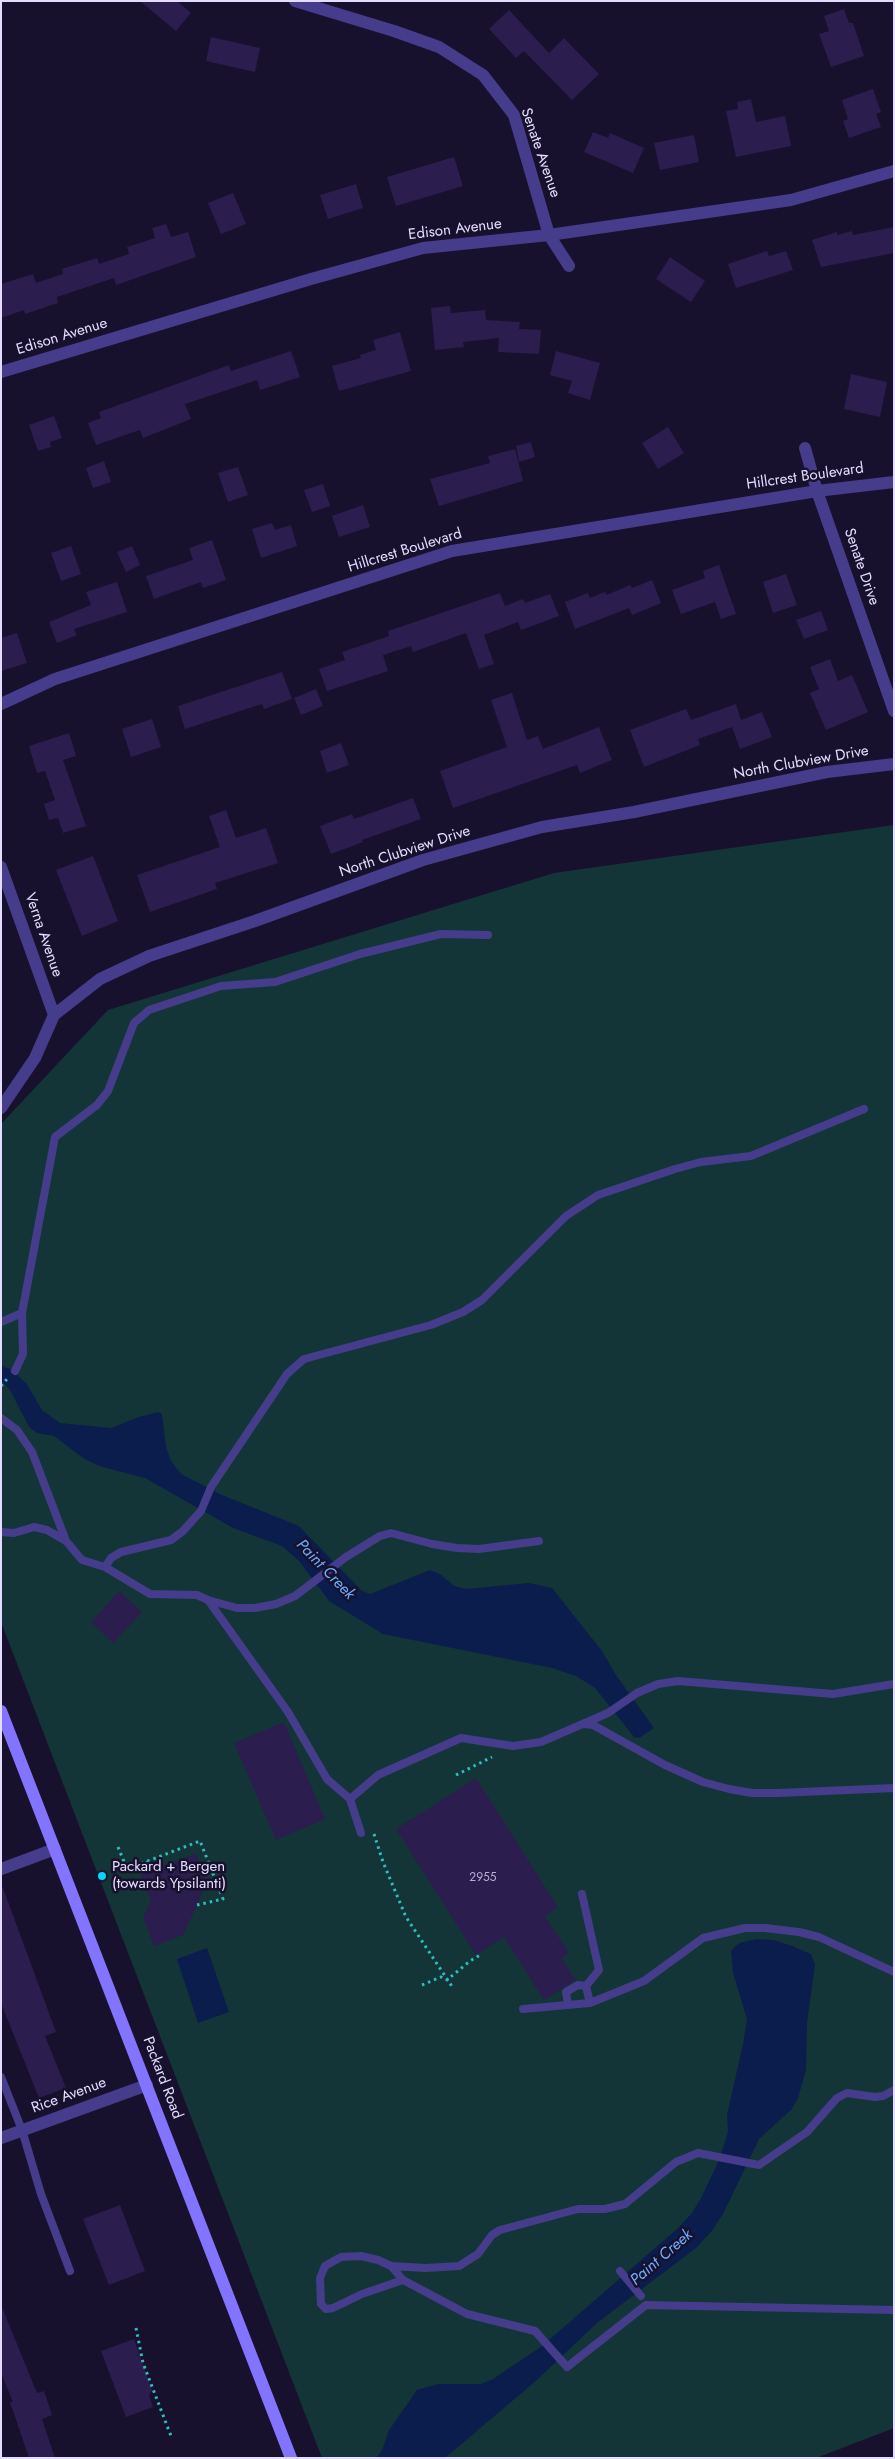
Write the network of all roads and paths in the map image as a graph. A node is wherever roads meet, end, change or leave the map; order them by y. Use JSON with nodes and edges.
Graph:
{"nodes":[{"id":1,"x":295,"y":1,"type":"edge"},
{"id":2,"x":894,"y":172,"type":"edge"},
{"id":3,"x":549,"y":235,"type":"junction"},
{"id":4,"x":569,"y":266,"type":"dead end"},
{"id":5,"x":1,"y":372,"type":"edge"},
{"id":6,"x":805,"y":448,"type":"dead end"},
{"id":7,"x":894,"y":482,"type":"edge"},
{"id":8,"x":817,"y":490,"type":"junction"},
{"id":9,"x":1,"y":704,"type":"edge"},
{"id":10,"x":894,"y":711,"type":"edge"},
{"id":11,"x":894,"y":764,"type":"edge"},
{"id":12,"x":1,"y":867,"type":"edge"},
{"id":13,"x":488,"y":935,"type":"dead end"},
{"id":14,"x":54,"y":1015,"type":"junction"},
{"id":15,"x":1,"y":1108,"type":"edge"},
{"id":16,"x":864,"y":1109,"type":"dead end"},
{"id":17,"x":22,"y":1313,"type":"junction"},
{"id":18,"x":1,"y":1322,"type":"edge"},
{"id":19,"x":15,"y":1370,"type":"dead end"},
{"id":20,"x":1,"y":1418,"type":"edge"},
{"id":21,"x":1,"y":1532,"type":"edge"},
{"id":22,"x":539,"y":1540,"type":"dead end"},
{"id":23,"x":66,"y":1541,"type":"junction"},
{"id":24,"x":105,"y":1567,"type":"junction"},
{"id":25,"x":208,"y":1600,"type":"junction"},
{"id":26,"x":894,"y":1684,"type":"edge"},
{"id":27,"x":1,"y":1711,"type":"edge"},
{"id":28,"x":582,"y":1724,"type":"junction"},
{"id":29,"x":513,"y":1746,"type":"junction"},
{"id":30,"x":456,"y":1775,"type":"dead end"},
{"id":31,"x":894,"y":1788,"type":"edge"},
{"id":32,"x":350,"y":1799,"type":"junction"},
{"id":33,"x":362,"y":1833,"type":"dead end"},
{"id":34,"x":374,"y":1834,"type":"dead end"},
{"id":35,"x":118,"y":1847,"type":"dead end"},
{"id":36,"x":55,"y":1849,"type":"junction"},
{"id":37,"x":147,"y":1861,"type":"junction"},
{"id":38,"x":1,"y":1869,"type":"edge"},
{"id":39,"x":150,"y":1870,"type":"dead end"},
{"id":40,"x":582,"y":1894,"type":"dead end"},
{"id":41,"x":197,"y":1905,"type":"dead end"},
{"id":42,"x":482,"y":1954,"type":"dead end"},
{"id":43,"x":894,"y":1972,"type":"edge"},
{"id":44,"x":447,"y":1980,"type":"junction"},
{"id":45,"x":422,"y":1985,"type":"dead end"},
{"id":46,"x":586,"y":1986,"type":"junction"},
{"id":47,"x":453,"y":1988,"type":"dead end"},
{"id":48,"x":590,"y":2002,"type":"junction"},
{"id":49,"x":568,"y":2005,"type":"junction"},
{"id":50,"x":523,"y":2008,"type":"dead end"},
{"id":51,"x":1,"y":2077,"type":"edge"},
{"id":52,"x":147,"y":2085,"type":"junction"},
{"id":53,"x":894,"y":2090,"type":"edge"},
{"id":54,"x":22,"y":2130,"type":"junction"},
{"id":55,"x":1,"y":2138,"type":"edge"},
{"id":56,"x":391,"y":2266,"type":"junction"},
{"id":57,"x":70,"y":2271,"type":"dead end"},
{"id":58,"x":620,"y":2271,"type":"dead end"},
{"id":59,"x":403,"y":2280,"type":"junction"},
{"id":60,"x":641,"y":2296,"type":"dead end"},
{"id":61,"x":894,"y":2310,"type":"edge"},
{"id":62,"x":136,"y":2328,"type":"dead end"},
{"id":63,"x":171,"y":2436,"type":"dead end"},
{"id":64,"x":291,"y":2458,"type":"edge"}],
"edges":[{"from":1,"to":3,"type":"street","name":"Senate Avenue"},
{"from":2,"to":3,"type":"street","name":"Edison Avenue"},
{"from":3,"to":4,"type":"street","name":"Senate Avenue"},
{"from":3,"to":5,"type":"street","name":"Edison Avenue"},
{"from":6,"to":8,"type":"street"},
{"from":7,"to":8,"type":"street","name":"Hillcrest Boulevard"},
{"from":8,"to":9,"type":"street","name":"Hillcrest Boulevard"},
{"from":8,"to":10,"type":"street","name":"Senate Drive"},
{"from":11,"to":14,"type":"street","name":"North Clubview Drive"},
{"from":12,"to":14,"type":"street","name":"Verna Avenue"},
{"from":13,"to":17,"type":"lane"},
{"from":14,"to":15,"type":"street","name":"North Clubview Drive"},
{"from":16,"to":24,"type":"lane"},
{"from":17,"to":18,"type":"lane"},
{"from":17,"to":19,"type":"lane"},
{"from":20,"to":23,"type":"lane"},
{"from":21,"to":23,"type":"lane"},
{"from":22,"to":25,"type":"lane"},
{"from":23,"to":24,"type":"lane"},
{"from":24,"to":25,"type":"lane"},
{"from":25,"to":32,"type":"lane"},
{"from":26,"to":28,"type":"lane"},
{"from":27,"to":36,"type":"main road","name":"Packard Road"},
{"from":28,"to":29,"type":"lane"},
{"from":28,"to":31,"type":"lane"},
{"from":29,"to":30,"type":"path"},
{"from":29,"to":32,"type":"lane"},
{"from":32,"to":33,"type":"lane"},
{"from":34,"to":44,"type":"path"},
{"from":35,"to":37,"type":"path"},
{"from":36,"to":38,"type":"street"},
{"from":36,"to":52,"type":"main road","name":"Packard Road"},
{"from":37,"to":39,"type":"path"},
{"from":37,"to":41,"type":"path"},
{"from":40,"to":46,"type":"lane"},
{"from":42,"to":44,"type":"path"},
{"from":43,"to":48,"type":"lane"},
{"from":44,"to":45,"type":"path"},
{"from":44,"to":47,"type":"path"},
{"from":46,"to":48,"type":"lane"},
{"from":46,"to":49,"type":"lane"},
{"from":48,"to":49,"type":"lane"},
{"from":49,"to":50,"type":"lane"},
{"from":51,"to":54,"type":"lane"},
{"from":52,"to":54,"type":"street","name":"Rice Avenue"},
{"from":52,"to":64,"type":"main road","name":"Packard Road"},
{"from":53,"to":56,"type":"lane"},
{"from":54,"to":55,"type":"street","name":"Rice Avenue"},
{"from":54,"to":57,"type":"lane"},
{"from":56,"to":59,"type":"lane"},
{"from":56,"to":59,"type":"lane"},
{"from":58,"to":60,"type":"lane"},
{"from":59,"to":61,"type":"lane"},
{"from":62,"to":63,"type":"path"}]}
